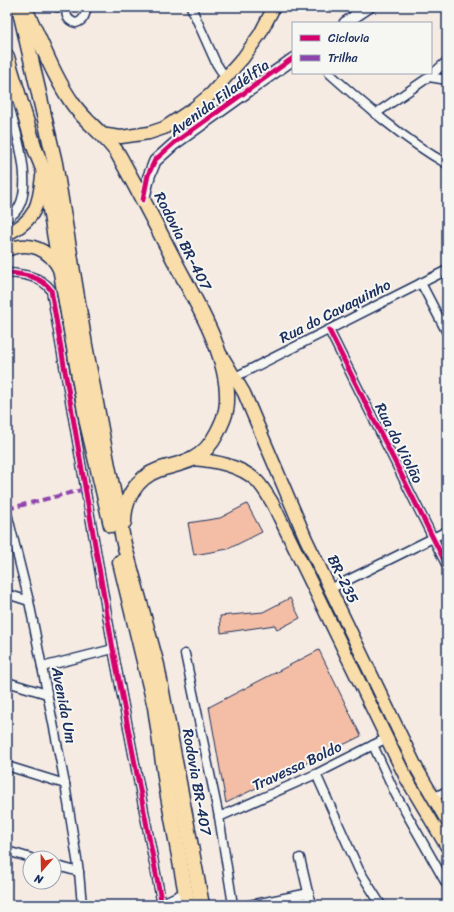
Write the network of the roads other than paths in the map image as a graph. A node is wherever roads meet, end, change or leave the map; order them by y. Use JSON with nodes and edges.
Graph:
{"nodes":[{"id":1,"x":19,"y":7,"type":"edge"},
{"id":2,"x":24,"y":7,"type":"edge"},
{"id":3,"x":68,"y":7,"type":"edge"},
{"id":4,"x":87,"y":7,"type":"edge"},
{"id":5,"x":191,"y":7,"type":"edge"},
{"id":6,"x":274,"y":7,"type":"edge"},
{"id":7,"x":369,"y":7,"type":"edge"},
{"id":8,"x":355,"y":11,"type":"edge"},
{"id":9,"x":346,"y":22,"type":"edge"},
{"id":10,"x":7,"y":57,"type":"edge"},
{"id":11,"x":292,"y":60,"type":"edge"},
{"id":12,"x":447,"y":61,"type":"edge"},
{"id":13,"x":330,"y":74,"type":"edge"},
{"id":14,"x":225,"y":77,"type":"junction"},
{"id":15,"x":429,"y":77,"type":"junction"},
{"id":16,"x":447,"y":80,"type":"edge"},
{"id":17,"x":7,"y":98,"type":"edge"},
{"id":18,"x":375,"y":114,"type":"junction"},
{"id":19,"x":100,"y":134,"type":"junction"},
{"id":20,"x":447,"y":164,"type":"edge"},
{"id":21,"x":43,"y":169,"type":"junction"},
{"id":22,"x":144,"y":201,"type":"junction"},
{"id":23,"x":7,"y":218,"type":"edge"},
{"id":24,"x":7,"y":234,"type":"edge"},
{"id":25,"x":7,"y":250,"type":"edge"},
{"id":26,"x":447,"y":270,"type":"edge"},
{"id":27,"x":7,"y":273,"type":"edge"},
{"id":28,"x":63,"y":280,"type":"junction"},
{"id":29,"x":420,"y":283,"type":"junction"},
{"id":30,"x":329,"y":330,"type":"junction"},
{"id":31,"x":447,"y":333,"type":"edge"},
{"id":32,"x":67,"y":337,"type":"junction"},
{"id":33,"x":218,"y":347,"type":"junction"},
{"id":34,"x":235,"y":377,"type":"junction"},
{"id":35,"x":193,"y":459,"type":"junction"},
{"id":36,"x":7,"y":513,"type":"edge"},
{"id":37,"x":447,"y":531,"type":"edge"},
{"id":38,"x":433,"y":538,"type":"junction"},
{"id":39,"x":124,"y":544,"type":"junction"},
{"id":40,"x":447,"y":566,"type":"edge"},
{"id":41,"x":330,"y":589,"type":"junction"},
{"id":42,"x":7,"y":594,"type":"edge"},
{"id":43,"x":29,"y":600,"type":"junction"},
{"id":44,"x":113,"y":649,"type":"junction"},
{"id":45,"x":184,"y":654,"type":"dead end"},
{"id":46,"x":42,"y":667,"type":"junction"},
{"id":47,"x":7,"y":682,"type":"edge"},
{"id":48,"x":47,"y":694,"type":"junction"},
{"id":49,"x":386,"y":738,"type":"junction"},
{"id":50,"x":373,"y":745,"type":"junction"},
{"id":51,"x":7,"y":766,"type":"edge"},
{"id":52,"x":316,"y":774,"type":"junction"},
{"id":53,"x":65,"y":784,"type":"junction"},
{"id":54,"x":447,"y":792,"type":"edge"},
{"id":55,"x":432,"y":798,"type":"junction"},
{"id":56,"x":219,"y":817,"type":"junction"},
{"id":57,"x":447,"y":821,"type":"edge"},
{"id":58,"x":447,"y":847,"type":"edge"},
{"id":59,"x":7,"y":851,"type":"edge"},
{"id":60,"x":22,"y":855,"type":"edge"},
{"id":61,"x":300,"y":858,"type":"dead end"},
{"id":62,"x":62,"y":867,"type":"edge"},
{"id":63,"x":79,"y":872,"type":"junction"},
{"id":64,"x":447,"y":884,"type":"edge"},
{"id":65,"x":309,"y":893,"type":"junction"},
{"id":66,"x":187,"y":899,"type":"edge"},
{"id":67,"x":161,"y":904,"type":"edge"},
{"id":68,"x":82,"y":905,"type":"edge"},
{"id":69,"x":202,"y":905,"type":"edge"},
{"id":70,"x":234,"y":905,"type":"edge"},
{"id":71,"x":249,"y":905,"type":"edge"},
{"id":72,"x":311,"y":905,"type":"edge"},
{"id":73,"x":381,"y":905,"type":"edge"}],
"edges":[{"from":1,"to":39,"type":"highway"},
{"from":2,"to":19,"type":"highway","name":"Rodovia BR-407"},
{"from":3,"to":4,"type":"street"},
{"from":5,"to":14,"type":"street"},
{"from":6,"to":14,"type":"main road"},
{"from":7,"to":8,"type":"street"},
{"from":8,"to":9,"type":"street"},
{"from":10,"to":21,"type":"highway"},
{"from":11,"to":22,"type":"street","name":"Avenida Filadélfia"},
{"from":12,"to":15,"type":"street"},
{"from":13,"to":18,"type":"street"},
{"from":14,"to":19,"type":"main road"},
{"from":15,"to":16,"type":"street"},
{"from":15,"to":18,"type":"street"},
{"from":17,"to":23,"type":"street"},
{"from":18,"to":20,"type":"street"},
{"from":19,"to":22,"type":"highway","name":"Rodovia BR-407"},
{"from":21,"to":24,"type":"main road"},
{"from":21,"to":28,"type":"highway"},
{"from":22,"to":33,"type":"highway","name":"Rodovia BR-407"},
{"from":25,"to":28,"type":"main road"},
{"from":26,"to":29,"type":"street","name":"Rua do Cavaquinho"},
{"from":27,"to":32,"type":"street"},
{"from":28,"to":32,"type":"highway"},
{"from":29,"to":30,"type":"street","name":"Rua do Cavaquinho"},
{"from":29,"to":31,"type":"street"},
{"from":30,"to":34,"type":"street","name":"Rua do Cavaquinho"},
{"from":30,"to":38,"type":"street","name":"Rua do Violão"},
{"from":32,"to":44,"type":"street"},
{"from":32,"to":66,"type":"highway"},
{"from":33,"to":34,"type":"main road","name":"BR-235","number":"BR-235"},
{"from":33,"to":35,"type":"highway","name":"Rodovia BR-407"},
{"from":34,"to":41,"type":"main road","name":"BR-235","number":"BR-235"},
{"from":35,"to":39,"type":"highway"},
{"from":35,"to":49,"type":"main road","name":"BR-235","number":"BR-235"},
{"from":36,"to":43,"type":"street","name":"Avenida Um"},
{"from":37,"to":38,"type":"street"},
{"from":38,"to":40,"type":"street","name":"Rua do Violão"},
{"from":38,"to":41,"type":"street"},
{"from":39,"to":69,"type":"highway","name":"Rodovia BR-407"},
{"from":41,"to":55,"type":"main road","name":"BR-235","number":"BR-235"},
{"from":42,"to":43,"type":"street"},
{"from":43,"to":46,"type":"street","name":"Avenida Um"},
{"from":44,"to":46,"type":"street"},
{"from":44,"to":67,"type":"street"},
{"from":45,"to":56,"type":"street"},
{"from":46,"to":48,"type":"street","name":"Avenida Um"},
{"from":47,"to":48,"type":"street"},
{"from":48,"to":53,"type":"street","name":"Avenida Um"},
{"from":49,"to":50,"type":"street","name":"Travessa Boldo"},
{"from":49,"to":58,"type":"main road","name":"BR-235","number":"BR-235"},
{"from":50,"to":52,"type":"street","name":"Travessa Boldo"},
{"from":50,"to":64,"type":"street"},
{"from":51,"to":53,"type":"street"},
{"from":52,"to":56,"type":"street","name":"Travessa Boldo"},
{"from":52,"to":73,"type":"street"},
{"from":53,"to":63,"type":"street","name":"Avenida Um"},
{"from":54,"to":55,"type":"street"},
{"from":55,"to":57,"type":"main road","name":"BR-235","number":"BR-235"},
{"from":56,"to":70,"type":"street"},
{"from":59,"to":60,"type":"street"},
{"from":61,"to":65,"type":"street"},
{"from":62,"to":63,"type":"street"},
{"from":63,"to":68,"type":"street","name":"Avenida Um"},
{"from":65,"to":71,"type":"street"},
{"from":65,"to":72,"type":"street"},
{"from":66,"to":67,"type":"street"}]}
